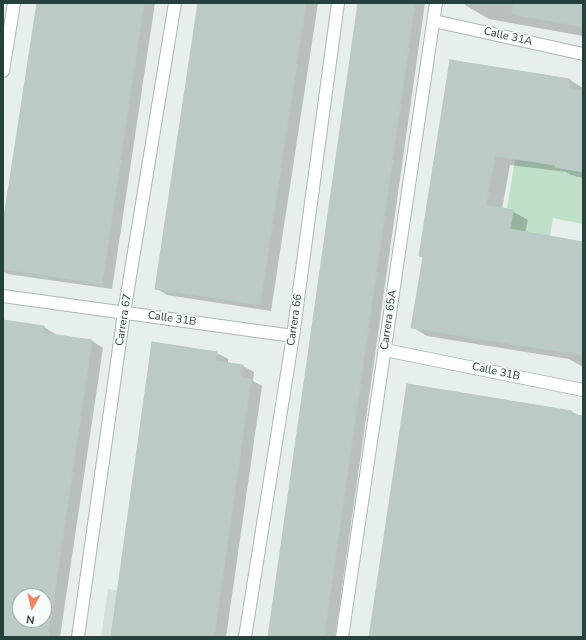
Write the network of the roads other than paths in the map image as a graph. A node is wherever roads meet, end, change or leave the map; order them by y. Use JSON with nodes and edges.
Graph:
{"nodes":[{"id":1,"x":14,"y":3,"type":"edge"},
{"id":2,"x":175,"y":3,"type":"edge"},
{"id":3,"x":338,"y":3,"type":"edge"},
{"id":4,"x":436,"y":3,"type":"edge"},
{"id":5,"x":434,"y":21,"type":"junction"},
{"id":6,"x":583,"y":54,"type":"edge"},
{"id":7,"x":3,"y":71,"type":"edge"},
{"id":8,"x":3,"y":296,"type":"edge"},
{"id":9,"x":124,"y":313,"type":"junction"},
{"id":10,"x":293,"y":336,"type":"junction"},
{"id":11,"x":385,"y":350,"type":"junction"},
{"id":12,"x":583,"y":390,"type":"edge"},
{"id":13,"x":78,"y":637,"type":"edge"},
{"id":14,"x":245,"y":637,"type":"edge"},
{"id":15,"x":342,"y":637,"type":"edge"}],
"edges":[{"from":1,"to":7,"type":"street"},
{"from":2,"to":9,"type":"street","name":"Carrera 67"},
{"from":3,"to":10,"type":"street","name":"Carrera 66"},
{"from":4,"to":5,"type":"street","name":"Carrera 65A"},
{"from":5,"to":6,"type":"street","name":"Calle 31A"},
{"from":5,"to":11,"type":"street","name":"Carrera 65A"},
{"from":8,"to":9,"type":"street","name":"Calle 31B"},
{"from":9,"to":10,"type":"street","name":"Calle 31B"},
{"from":9,"to":13,"type":"street","name":"Carrera 67"},
{"from":10,"to":14,"type":"street","name":"Carrera 66"},
{"from":11,"to":12,"type":"street","name":"Calle 31B"},
{"from":11,"to":15,"type":"street","name":"Carrera 65A"}]}
